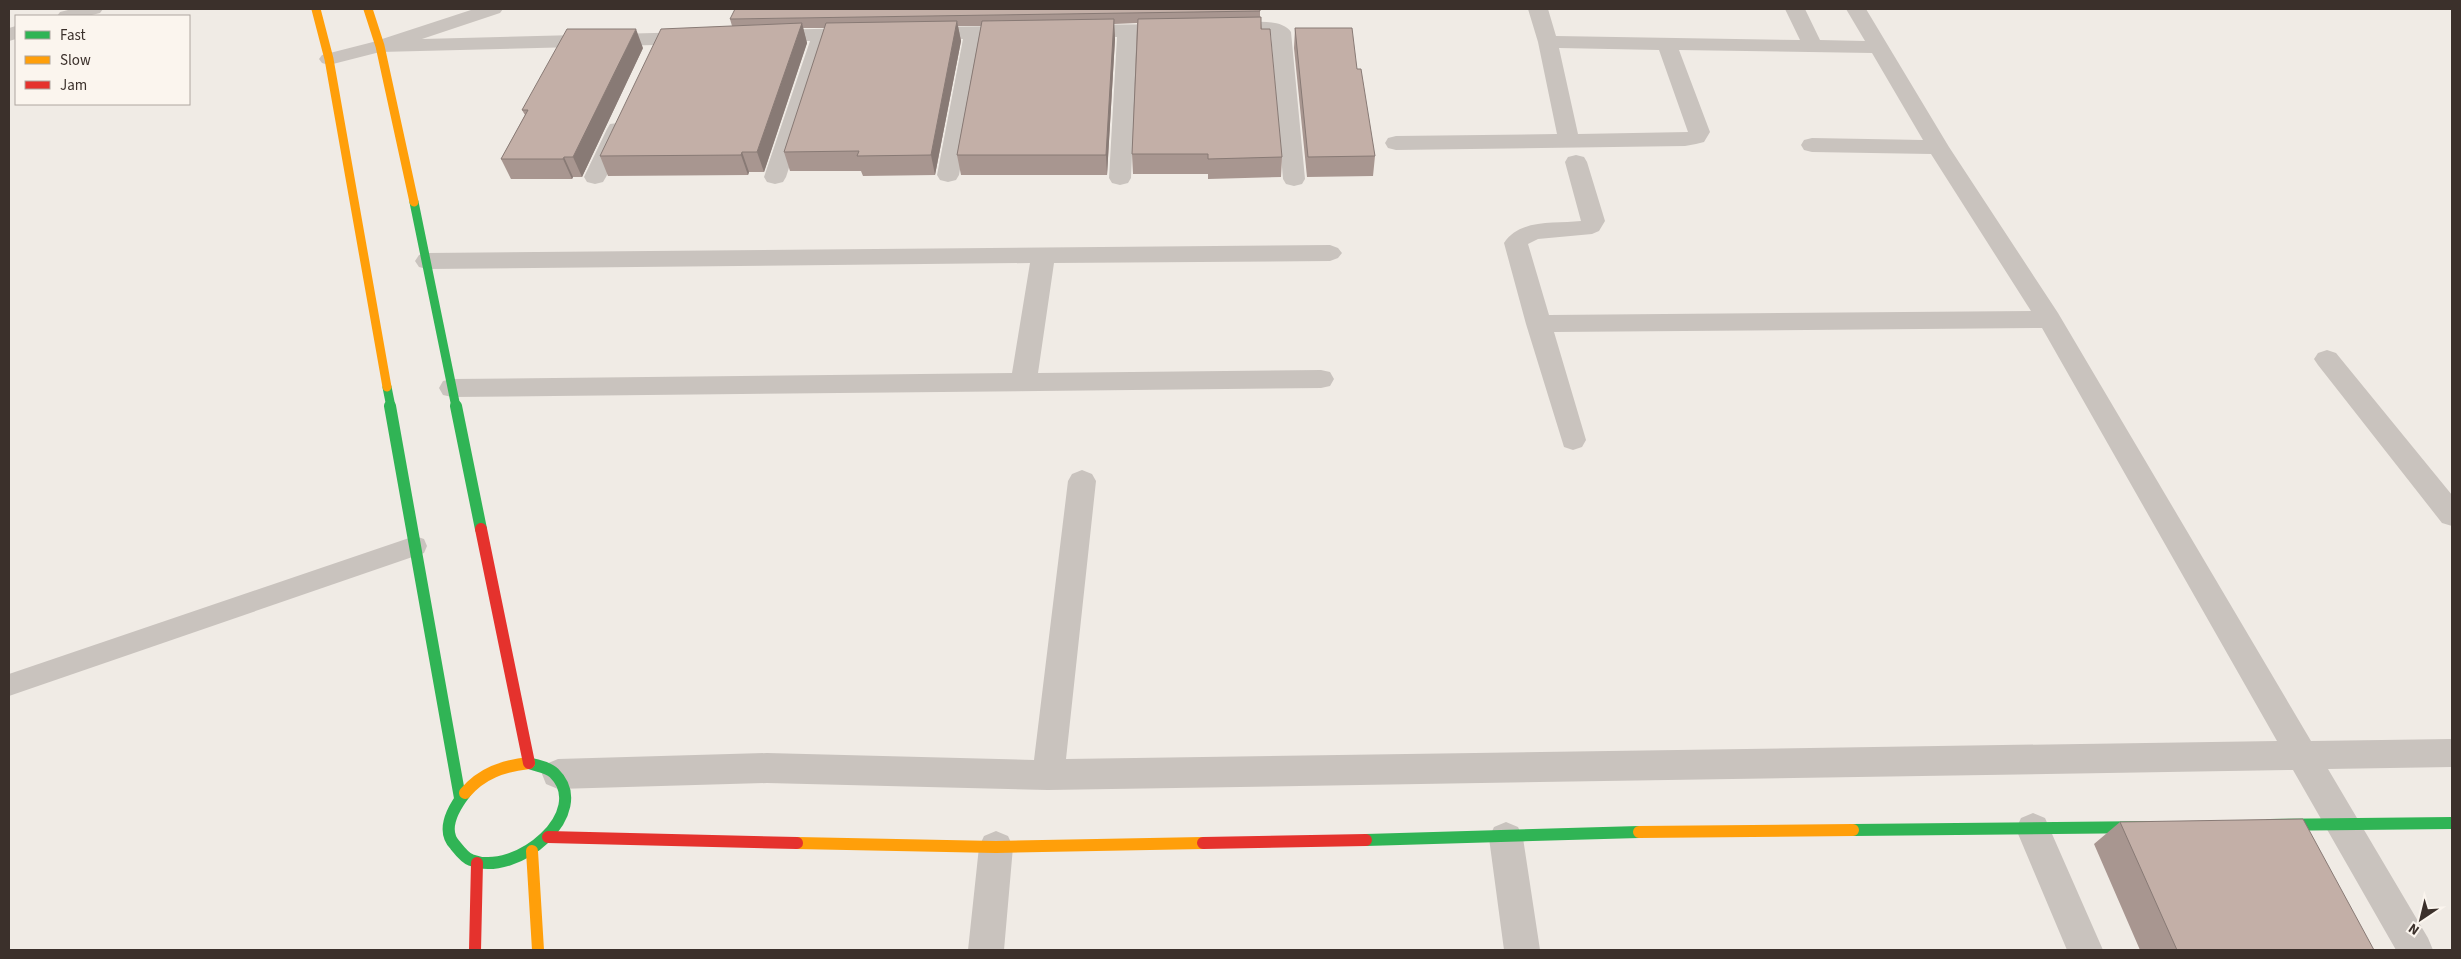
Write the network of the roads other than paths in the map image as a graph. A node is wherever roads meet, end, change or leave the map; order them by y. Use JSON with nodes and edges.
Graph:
{"nodes":[{"id":1,"x":92,"y":9,"type":"edge"},
{"id":2,"x":316,"y":9,"type":"edge"},
{"id":3,"x":368,"y":9,"type":"edge"},
{"id":4,"x":493,"y":9,"type":"edge"},
{"id":5,"x":1538,"y":9,"type":"edge"},
{"id":6,"x":1795,"y":9,"type":"edge"},
{"id":7,"x":1856,"y":9,"type":"edge"},
{"id":8,"x":71,"y":15,"type":"edge"},
{"id":9,"x":1127,"y":30,"type":"junction"},
{"id":10,"x":974,"y":33,"type":"junction"},
{"id":11,"x":822,"y":35,"type":"junction"},
{"id":12,"x":746,"y":37,"type":"edge"},
{"id":13,"x":708,"y":38,"type":"edge"},
{"id":14,"x":1548,"y":42,"type":"junction"},
{"id":15,"x":1667,"y":44,"type":"junction"},
{"id":16,"x":380,"y":46,"type":"junction"},
{"id":17,"x":1813,"y":46,"type":"junction"},
{"id":18,"x":1878,"y":47,"type":"junction"},
{"id":19,"x":329,"y":59,"type":"junction"},
{"id":20,"x":628,"y":108,"type":"edge"},
{"id":21,"x":1396,"y":143,"type":"dead end"},
{"id":22,"x":1812,"y":146,"type":"dead end"},
{"id":23,"x":1938,"y":147,"type":"junction"},
{"id":24,"x":1572,"y":151,"type":"junction"},
{"id":25,"x":948,"y":175,"type":"dead end"},
{"id":26,"x":595,"y":177,"type":"dead end"},
{"id":27,"x":775,"y":177,"type":"dead end"},
{"id":28,"x":1120,"y":178,"type":"dead end"},
{"id":29,"x":1294,"y":179,"type":"dead end"},
{"id":30,"x":1330,"y":253,"type":"dead end"},
{"id":31,"x":1043,"y":256,"type":"junction"},
{"id":32,"x":428,"y":261,"type":"junction"},
{"id":33,"x":2049,"y":319,"type":"junction"},
{"id":34,"x":1538,"y":324,"type":"junction"},
{"id":35,"x":2327,"y":358,"type":"dead end"},
{"id":36,"x":1321,"y":379,"type":"dead end"},
{"id":37,"x":1024,"y":381,"type":"junction"},
{"id":38,"x":452,"y":388,"type":"junction"},
{"id":39,"x":1573,"y":440,"type":"dead end"},
{"id":40,"x":1082,"y":481,"type":"dead end"},
{"id":41,"x":2452,"y":514,"type":"edge"},
{"id":42,"x":415,"y":546,"type":"junction"},
{"id":43,"x":9,"y":685,"type":"edge"},
{"id":44,"x":2452,"y":753,"type":"edge"},
{"id":45,"x":2300,"y":754,"type":"junction"},
{"id":46,"x":529,"y":763,"type":"junction"},
{"id":47,"x":558,"y":774,"type":"junction"},
{"id":48,"x":1048,"y":774,"type":"junction"},
{"id":49,"x":460,"y":798,"type":"junction"},
{"id":50,"x":2452,"y":823,"type":"edge"},
{"id":51,"x":2341,"y":824,"type":"junction"},
{"id":52,"x":2261,"y":825,"type":"edge"},
{"id":53,"x":2162,"y":827,"type":"edge"},
{"id":54,"x":2033,"y":829,"type":"junction"},
{"id":55,"x":548,"y":837,"type":"junction"},
{"id":56,"x":1506,"y":838,"type":"junction"},
{"id":57,"x":996,"y":847,"type":"junction"},
{"id":58,"x":532,"y":851,"type":"junction"},
{"id":59,"x":477,"y":863,"type":"junction"},
{"id":60,"x":475,"y":950,"type":"edge"},
{"id":61,"x":538,"y":950,"type":"edge"},
{"id":62,"x":986,"y":950,"type":"edge"},
{"id":63,"x":1522,"y":950,"type":"edge"},
{"id":64,"x":2085,"y":950,"type":"edge"},
{"id":65,"x":2415,"y":950,"type":"edge"}],
"edges":[{"from":1,"to":8,"type":"street"},
{"from":2,"to":19,"type":"street"},
{"from":3,"to":16,"type":"street"},
{"from":4,"to":16,"type":"street"},
{"from":5,"to":14,"type":"street"},
{"from":6,"to":17,"type":"street"},
{"from":7,"to":18,"type":"street"},
{"from":9,"to":10,"type":"street"},
{"from":9,"to":28,"type":"street"},
{"from":9,"to":29,"type":"street"},
{"from":10,"to":11,"type":"street"},
{"from":10,"to":25,"type":"street"},
{"from":11,"to":12,"type":"street"},
{"from":11,"to":27,"type":"street"},
{"from":13,"to":16,"type":"street"},
{"from":14,"to":15,"type":"street"},
{"from":14,"to":24,"type":"street"},
{"from":15,"to":17,"type":"street"},
{"from":15,"to":24,"type":"street"},
{"from":16,"to":19,"type":"street"},
{"from":16,"to":32,"type":"street"},
{"from":17,"to":18,"type":"street"},
{"from":18,"to":23,"type":"street"},
{"from":19,"to":42,"type":"street"},
{"from":20,"to":26,"type":"street"},
{"from":21,"to":24,"type":"street"},
{"from":22,"to":23,"type":"street"},
{"from":23,"to":33,"type":"street"},
{"from":24,"to":34,"type":"street"},
{"from":30,"to":31,"type":"street"},
{"from":31,"to":32,"type":"street"},
{"from":31,"to":37,"type":"street"},
{"from":32,"to":38,"type":"street"},
{"from":33,"to":34,"type":"street"},
{"from":33,"to":45,"type":"street"},
{"from":34,"to":39,"type":"street"},
{"from":35,"to":41,"type":"street"},
{"from":36,"to":37,"type":"street"},
{"from":37,"to":38,"type":"street"},
{"from":38,"to":46,"type":"street"},
{"from":40,"to":48,"type":"street"},
{"from":42,"to":43,"type":"lane"},
{"from":42,"to":49,"type":"street"},
{"from":44,"to":45,"type":"street"},
{"from":45,"to":48,"type":"street"},
{"from":45,"to":51,"type":"street"},
{"from":46,"to":47,"type":"street"},
{"from":46,"to":49,"type":"street"},
{"from":47,"to":48,"type":"street"},
{"from":47,"to":55,"type":"street"},
{"from":49,"to":59,"type":"street"},
{"from":50,"to":51,"type":"street"},
{"from":51,"to":52,"type":"street"},
{"from":51,"to":65,"type":"street"},
{"from":53,"to":54,"type":"street"},
{"from":54,"to":56,"type":"street"},
{"from":54,"to":64,"type":"street"},
{"from":55,"to":57,"type":"street"},
{"from":55,"to":58,"type":"street"},
{"from":56,"to":57,"type":"street"},
{"from":56,"to":63,"type":"street"},
{"from":57,"to":62,"type":"street"},
{"from":58,"to":59,"type":"street"},
{"from":58,"to":61,"type":"street"},
{"from":59,"to":60,"type":"street"}]}
